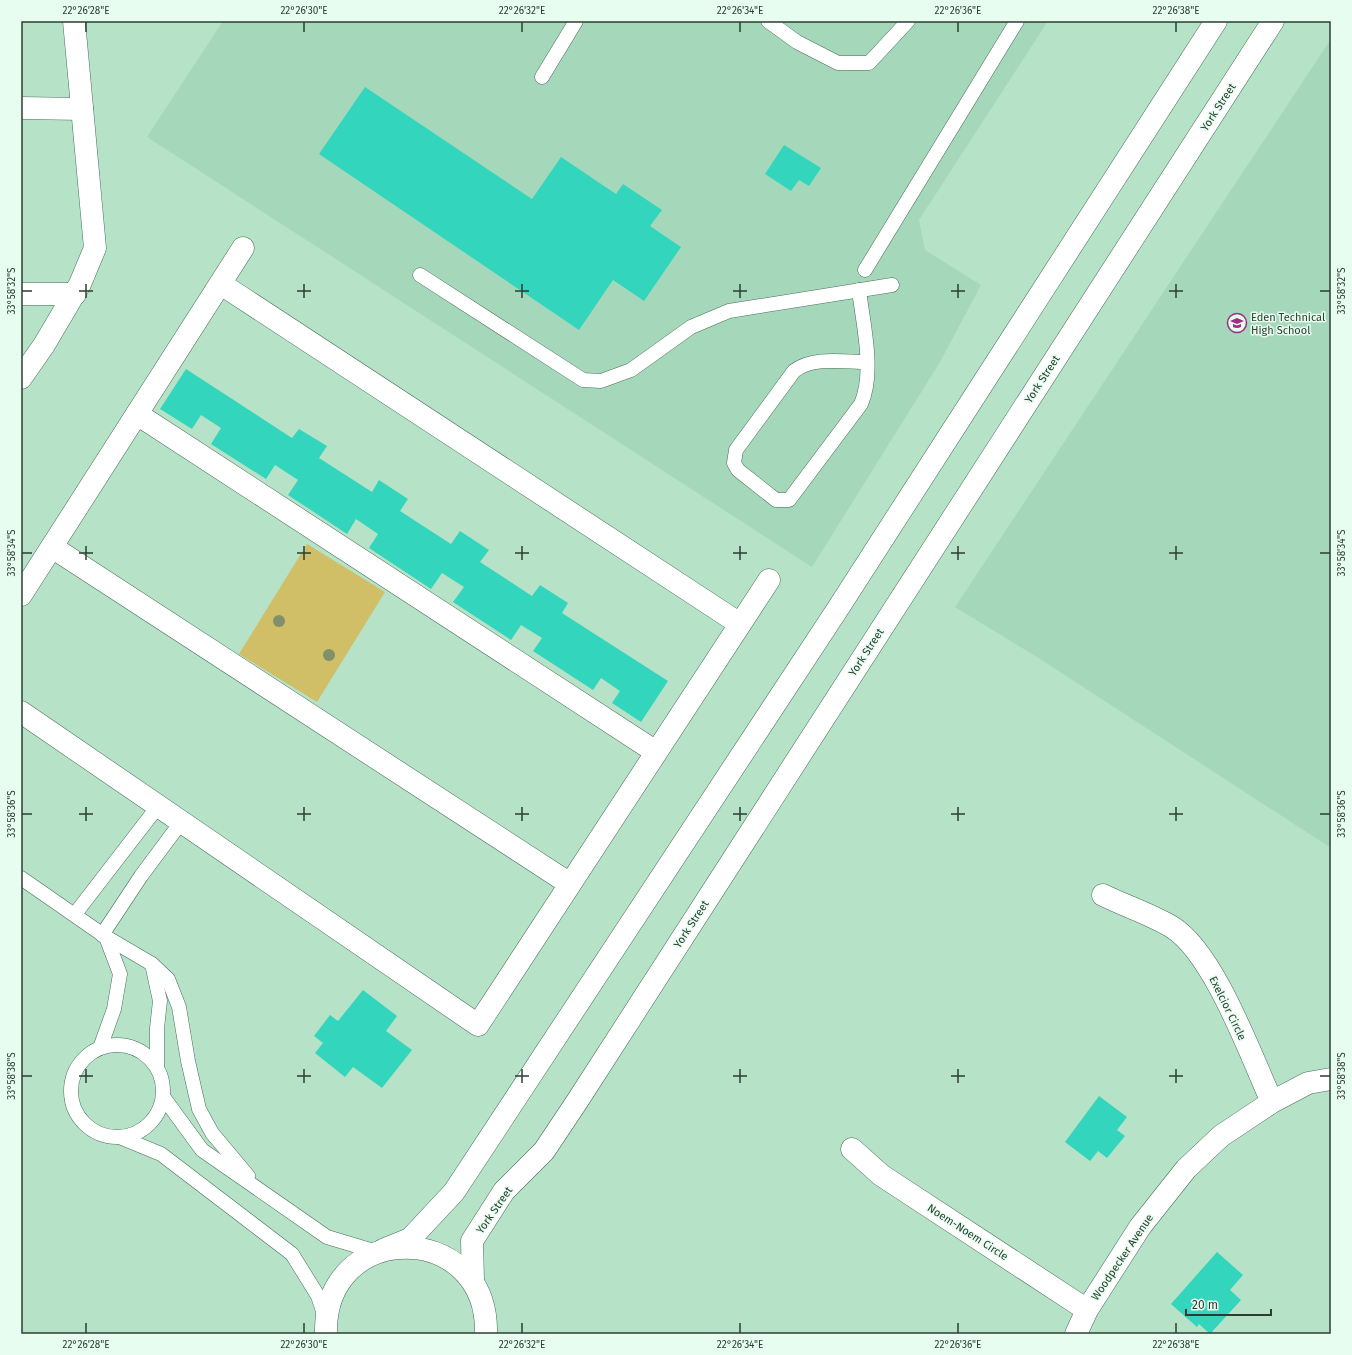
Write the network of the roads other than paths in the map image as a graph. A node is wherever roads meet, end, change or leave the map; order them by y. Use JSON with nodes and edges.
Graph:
{"nodes":[{"id":1,"x":74,"y":21,"type":"edge"},
{"id":2,"x":576,"y":21,"type":"edge"},
{"id":3,"x":768,"y":21,"type":"edge"},
{"id":4,"x":908,"y":21,"type":"edge"},
{"id":5,"x":1017,"y":21,"type":"edge"},
{"id":6,"x":1216,"y":21,"type":"edge"},
{"id":7,"x":1274,"y":21,"type":"edge"},
{"id":8,"x":542,"y":77,"type":"dead end"},
{"id":9,"x":21,"y":108,"type":"edge"},
{"id":10,"x":82,"y":109,"type":"junction"},
{"id":11,"x":243,"y":248,"type":"dead end"},
{"id":12,"x":865,"y":270,"type":"dead end"},
{"id":13,"x":420,"y":275,"type":"dead end"},
{"id":14,"x":221,"y":284,"type":"junction"},
{"id":15,"x":892,"y":285,"type":"dead end"},
{"id":16,"x":859,"y":290,"type":"junction"},
{"id":17,"x":21,"y":294,"type":"edge"},
{"id":18,"x":75,"y":294,"type":"junction"},
{"id":19,"x":867,"y":362,"type":"junction"},
{"id":20,"x":21,"y":378,"type":"edge"},
{"id":21,"x":137,"y":414,"type":"junction"},
{"id":22,"x":52,"y":547,"type":"junction"},
{"id":23,"x":769,"y":580,"type":"dead end"},
{"id":24,"x":21,"y":595,"type":"edge"},
{"id":25,"x":740,"y":624,"type":"junction"},
{"id":26,"x":21,"y":712,"type":"edge"},
{"id":27,"x":656,"y":752,"type":"junction"},
{"id":28,"x":158,"y":805,"type":"junction"},
{"id":29,"x":182,"y":821,"type":"junction"},
{"id":30,"x":21,"y":878,"type":"edge"},
{"id":31,"x":570,"y":884,"type":"junction"},
{"id":32,"x":1103,"y":895,"type":"dead end"},
{"id":33,"x":75,"y":914,"type":"junction"},
{"id":34,"x":104,"y":936,"type":"junction"},
{"id":35,"x":152,"y":964,"type":"junction"},
{"id":36,"x":100,"y":1048,"type":"junction"},
{"id":37,"x":157,"y":1067,"type":"junction"},
{"id":38,"x":1331,"y":1079,"type":"edge"},
{"id":39,"x":164,"y":1098,"type":"junction"},
{"id":40,"x":1272,"y":1102,"type":"junction"},
{"id":41,"x":122,"y":1138,"type":"junction"},
{"id":42,"x":852,"y":1149,"type":"dead end"},
{"id":43,"x":262,"y":1192,"type":"junction"},
{"id":44,"x":380,"y":1251,"type":"junction"},
{"id":45,"x":473,"y":1282,"type":"junction"},
{"id":46,"x":1087,"y":1310,"type":"junction"},
{"id":47,"x":326,"y":1327,"type":"edge"},
{"id":48,"x":486,"y":1334,"type":"edge"},
{"id":49,"x":1076,"y":1334,"type":"edge"}],
"edges":[{"from":1,"to":10,"type":"street"},
{"from":2,"to":8,"type":"lane"},
{"from":3,"to":4,"type":"lane"},
{"from":5,"to":12,"type":"lane"},
{"from":6,"to":44,"type":"street","name":"York Street"},
{"from":7,"to":45,"type":"street","name":"York Street"},
{"from":9,"to":10,"type":"street"},
{"from":10,"to":18,"type":"street"},
{"from":11,"to":14,"type":"street"},
{"from":13,"to":16,"type":"lane"},
{"from":14,"to":21,"type":"street"},
{"from":14,"to":25,"type":"street"},
{"from":15,"to":16,"type":"lane"},
{"from":16,"to":19,"type":"lane"},
{"from":17,"to":18,"type":"street"},
{"from":18,"to":20,"type":"street"},
{"from":19,"to":19,"type":"lane"},
{"from":21,"to":22,"type":"street"},
{"from":21,"to":27,"type":"street"},
{"from":22,"to":24,"type":"street"},
{"from":22,"to":31,"type":"street"},
{"from":23,"to":25,"type":"street"},
{"from":25,"to":27,"type":"street"},
{"from":26,"to":28,"type":"street"},
{"from":27,"to":31,"type":"street"},
{"from":28,"to":29,"type":"street"},
{"from":28,"to":33,"type":"lane"},
{"from":29,"to":31,"type":"street"},
{"from":29,"to":34,"type":"lane"},
{"from":30,"to":33,"type":"lane"},
{"from":32,"to":40,"type":"street","name":"Exelcior Circle"},
{"from":33,"to":34,"type":"lane"},
{"from":34,"to":35,"type":"lane"},
{"from":34,"to":36,"type":"lane"},
{"from":35,"to":37,"type":"lane"},
{"from":35,"to":43,"type":"lane"},
{"from":36,"to":37,"type":"lane"},
{"from":36,"to":41,"type":"lane"},
{"from":37,"to":39,"type":"lane"},
{"from":38,"to":40,"type":"street","name":"Woodpecker Avenue"},
{"from":39,"to":41,"type":"lane"},
{"from":39,"to":43,"type":"lane"},
{"from":40,"to":46,"type":"street","name":"Woodpecker Avenue"},
{"from":41,"to":47,"type":"lane"},
{"from":42,"to":46,"type":"street","name":"Noem-Noem Circle"},
{"from":43,"to":44,"type":"lane"},
{"from":44,"to":45,"type":"street","name":"York Street"},
{"from":44,"to":47,"type":"street","name":"York Street"},
{"from":45,"to":48,"type":"street","name":"York Street"},
{"from":46,"to":49,"type":"street","name":"Woodpecker Avenue"}]}
